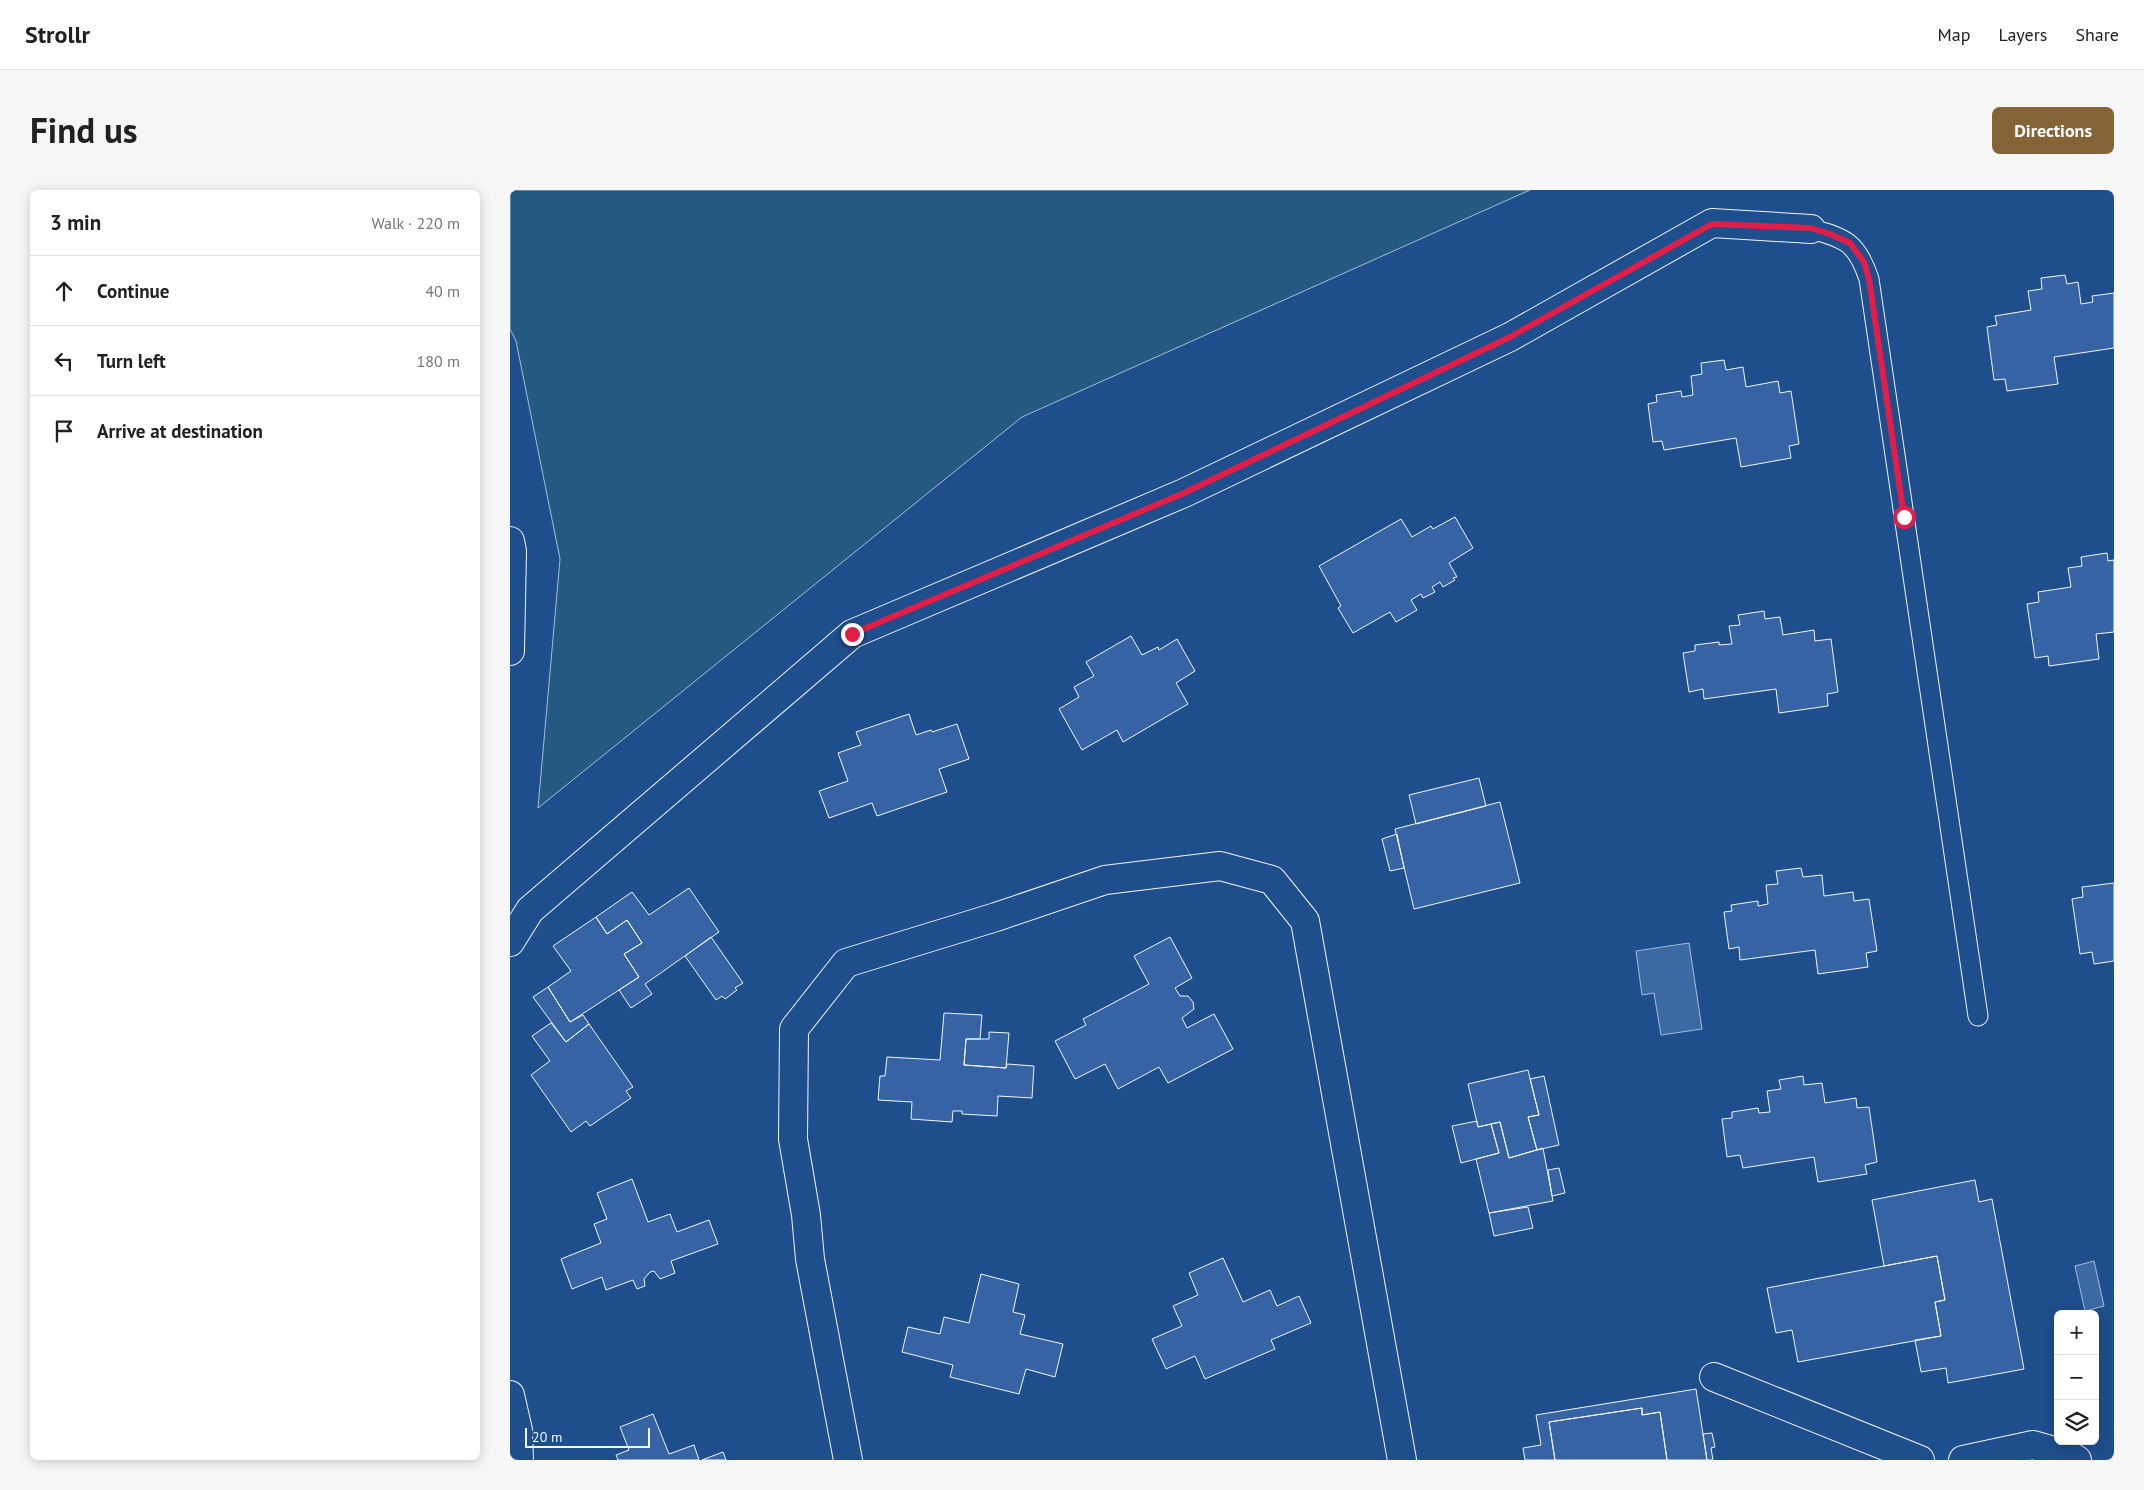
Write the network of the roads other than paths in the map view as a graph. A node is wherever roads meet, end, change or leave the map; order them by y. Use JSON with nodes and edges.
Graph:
{"nodes":[{"id":1,"x":1811,"y":228,"type":"joint"},
{"id":2,"x":510,"y":541,"type":"edge"},
{"id":3,"x":510,"y":651,"type":"edge"},
{"id":4,"x":510,"y":942,"type":"edge"},
{"id":5,"x":1978,"y":1016,"type":"dead end"},
{"id":6,"x":1714,"y":1377,"type":"dead end"},
{"id":7,"x":510,"y":1395,"type":"edge"},
{"id":8,"x":519,"y":1460,"type":"edge"},
{"id":9,"x":848,"y":1460,"type":"edge"},
{"id":10,"x":1402,"y":1460,"type":"edge"},
{"id":11,"x":1920,"y":1460,"type":"edge"},
{"id":12,"x":1964,"y":1460,"type":"edge"},
{"id":13,"x":2077,"y":1460,"type":"edge"}],
"edges":[{"from":1,"to":4,"type":"street"},
{"from":1,"to":5,"type":"lane"},
{"from":2,"to":3,"type":"street"},
{"from":6,"to":11,"type":"street"},
{"from":7,"to":8,"type":"street"},
{"from":9,"to":10,"type":"street"},
{"from":12,"to":13,"type":"street"}]}
